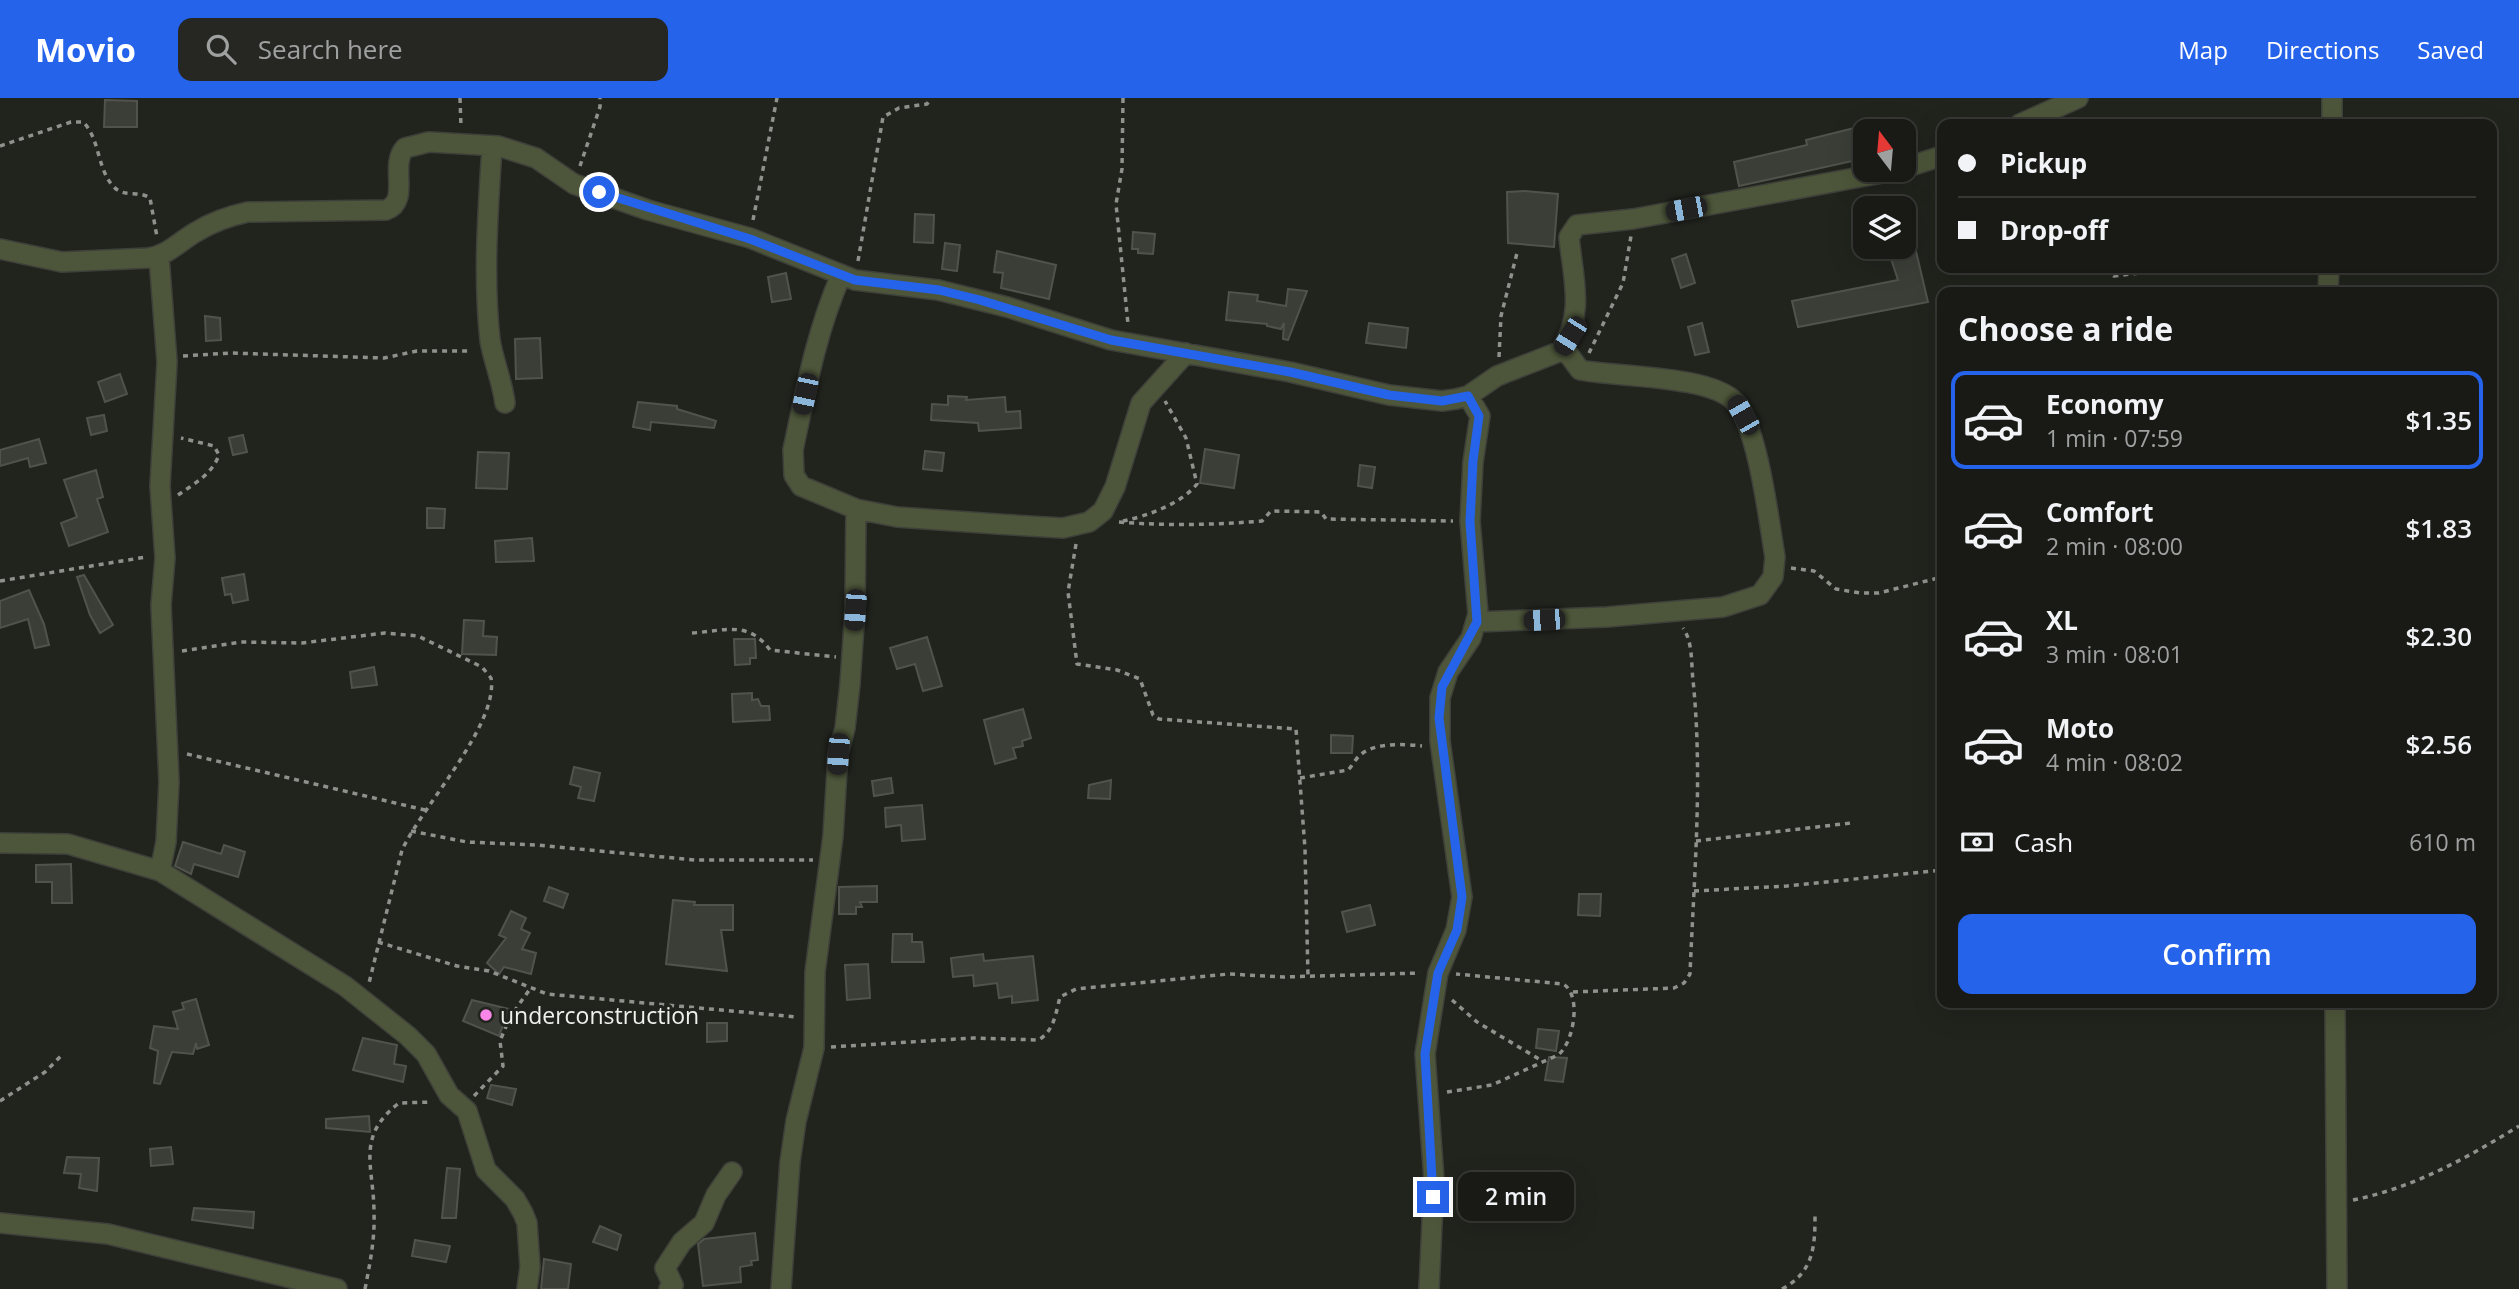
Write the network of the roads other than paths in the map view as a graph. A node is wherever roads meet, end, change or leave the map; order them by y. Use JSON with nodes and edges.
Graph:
{"nodes":[{"id":1,"x":2078,"y":98,"type":"edge"},
{"id":2,"x":2332,"y":98,"type":"edge"},
{"id":3,"x":2031,"y":119,"type":"edge"},
{"id":4,"x":2332,"y":119,"type":"edge"},
{"id":5,"x":492,"y":146,"type":"junction"},
{"id":6,"x":1937,"y":158,"type":"edge"},
{"id":7,"x":1916,"y":164,"type":"edge"},
{"id":8,"x":1853,"y":178,"type":"edge"},
{"id":9,"x":0,"y":248,"type":"edge"},
{"id":10,"x":159,"y":257,"type":"junction"},
{"id":11,"x":848,"y":278,"type":"junction"},
{"id":12,"x":1561,"y":351,"type":"junction"},
{"id":13,"x":1186,"y":352,"type":"junction"},
{"id":14,"x":1468,"y":396,"type":"junction"},
{"id":15,"x":505,"y":403,"type":"dead end"},
{"id":16,"x":856,"y":509,"type":"junction"},
{"id":17,"x":1477,"y":622,"type":"junction"},
{"id":18,"x":0,"y":843,"type":"edge"},
{"id":19,"x":160,"y":871,"type":"junction"},
{"id":20,"x":2335,"y":1008,"type":"edge"},
{"id":21,"x":732,"y":1172,"type":"dead end"},
{"id":22,"x":0,"y":1223,"type":"edge"},
{"id":23,"x":338,"y":1289,"type":"edge"},
{"id":24,"x":527,"y":1289,"type":"edge"},
{"id":25,"x":669,"y":1289,"type":"edge"},
{"id":26,"x":780,"y":1289,"type":"edge"},
{"id":27,"x":1429,"y":1289,"type":"edge"},
{"id":28,"x":2337,"y":1289,"type":"edge"}],
"edges":[{"from":1,"to":3,"type":"street"},
{"from":2,"to":4,"type":"street"},
{"from":5,"to":10,"type":"street"},
{"from":5,"to":11,"type":"street"},
{"from":5,"to":15,"type":"street"},
{"from":6,"to":7,"type":"street"},
{"from":8,"to":12,"type":"street"},
{"from":9,"to":10,"type":"street"},
{"from":10,"to":19,"type":"street"},
{"from":11,"to":13,"type":"street"},
{"from":11,"to":16,"type":"street"},
{"from":12,"to":14,"type":"street"},
{"from":12,"to":17,"type":"street"},
{"from":13,"to":14,"type":"street"},
{"from":13,"to":16,"type":"street"},
{"from":14,"to":17,"type":"street"},
{"from":16,"to":26,"type":"street"},
{"from":17,"to":27,"type":"street"},
{"from":18,"to":19,"type":"street"},
{"from":19,"to":24,"type":"street"},
{"from":20,"to":28,"type":"street"},
{"from":21,"to":25,"type":"street"},
{"from":22,"to":23,"type":"street"}]}
